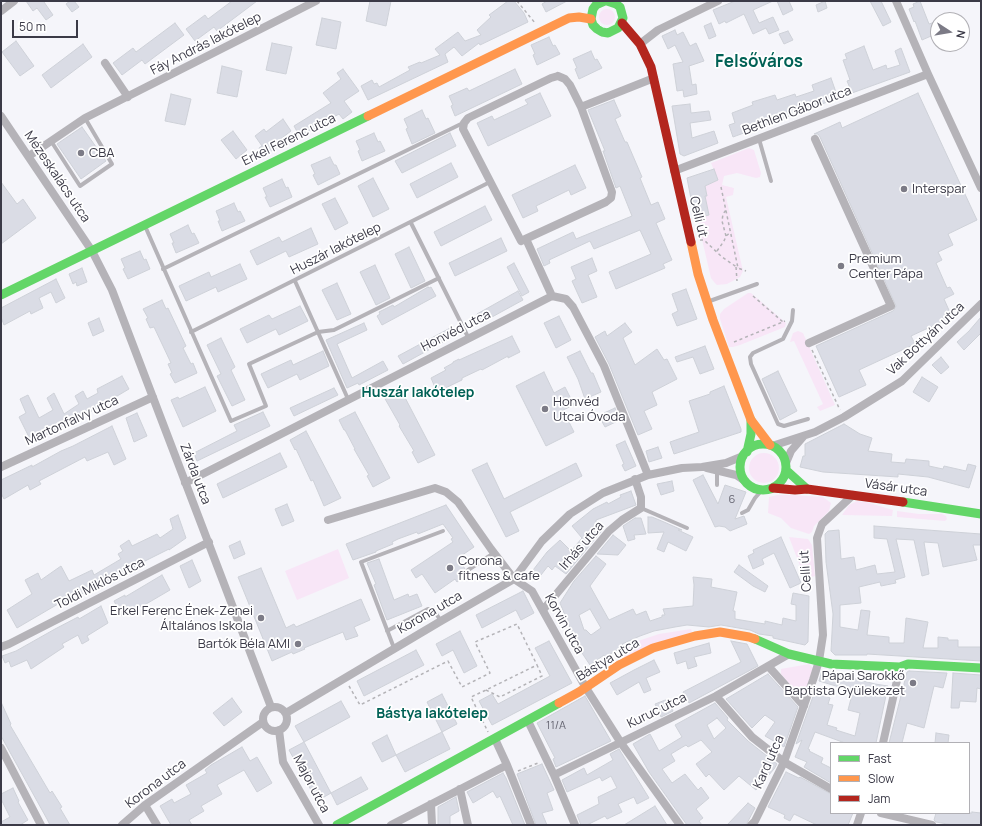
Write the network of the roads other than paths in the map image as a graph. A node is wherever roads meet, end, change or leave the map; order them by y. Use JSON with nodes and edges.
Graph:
{"nodes":[{"id":1,"x":14,"y":1,"type":"edge"},
{"id":2,"x":316,"y":1,"type":"edge"},
{"id":3,"x":606,"y":1,"type":"edge"},
{"id":4,"x":718,"y":1,"type":"edge"},
{"id":5,"x":896,"y":1,"type":"edge"},
{"id":6,"x":1,"y":11,"type":"edge"},
{"id":7,"x":591,"y":20,"type":"junction"},
{"id":8,"x":622,"y":24,"type":"junction"},
{"id":9,"x":640,"y":44,"type":"junction"},
{"id":10,"x":105,"y":63,"type":"dead end"},
{"id":11,"x":928,"y":74,"type":"junction"},
{"id":12,"x":654,"y":78,"type":"junction"},
{"id":13,"x":128,"y":97,"type":"junction"},
{"id":14,"x":580,"y":107,"type":"junction"},
{"id":15,"x":1,"y":116,"type":"edge"},
{"id":16,"x":85,"y":118,"type":"junction"},
{"id":17,"x":464,"y":123,"type":"junction"},
{"id":18,"x":758,"y":138,"type":"junction"},
{"id":19,"x":815,"y":139,"type":"dead end"},
{"id":20,"x":51,"y":141,"type":"junction"},
{"id":21,"x":28,"y":156,"type":"junction"},
{"id":22,"x":674,"y":171,"type":"junction"},
{"id":23,"x":771,"y":180,"type":"dead end"},
{"id":24,"x":490,"y":182,"type":"junction"},
{"id":25,"x":981,"y":188,"type":"edge"},
{"id":26,"x":410,"y":223,"type":"junction"},
{"id":27,"x":144,"y":225,"type":"junction"},
{"id":28,"x":526,"y":239,"type":"junction"},
{"id":29,"x":92,"y":251,"type":"junction"},
{"id":30,"x":163,"y":269,"type":"junction"},
{"id":31,"x":439,"y":278,"type":"junction"},
{"id":32,"x":295,"y":281,"type":"junction"},
{"id":33,"x":757,"y":284,"type":"dead end"},
{"id":34,"x":1,"y":295,"type":"edge"},
{"id":35,"x":552,"y":296,"type":"junction"},
{"id":36,"x":707,"y":303,"type":"junction"},
{"id":37,"x":981,"y":304,"type":"edge"},
{"id":38,"x":793,"y":310,"type":"dead end"},
{"id":39,"x":191,"y":332,"type":"junction"},
{"id":40,"x":318,"y":332,"type":"junction"},
{"id":41,"x":469,"y":339,"type":"junction"},
{"id":42,"x":809,"y":343,"type":"road end"},
{"id":43,"x":153,"y":397,"type":"junction"},
{"id":44,"x":348,"y":399,"type":"junction"},
{"id":45,"x":808,"y":419,"type":"dead end"},
{"id":46,"x":751,"y":420,"type":"junction"},
{"id":47,"x":804,"y":436,"type":"junction"},
{"id":48,"x":771,"y":446,"type":"junction"},
{"id":49,"x":745,"y":454,"type":"junction"},
{"id":50,"x":786,"y":466,"type":"junction"},
{"id":51,"x":1,"y":467,"type":"edge"},
{"id":52,"x":702,"y":467,"type":"junction"},
{"id":53,"x":717,"y":470,"type":"junction"},
{"id":54,"x":648,"y":475,"type":"junction"},
{"id":55,"x":635,"y":479,"type":"junction"},
{"id":56,"x":745,"y":481,"type":"junction"},
{"id":57,"x":185,"y":483,"type":"junction"},
{"id":58,"x":717,"y":485,"type":"dead end"},
{"id":59,"x":773,"y":488,"type":"junction"},
{"id":60,"x":807,"y":489,"type":"junction"},
{"id":61,"x":762,"y":490,"type":"junction"},
{"id":62,"x":853,"y":494,"type":"junction"},
{"id":63,"x":641,"y":508,"type":"junction"},
{"id":64,"x":742,"y":513,"type":"dead end"},
{"id":65,"x":981,"y":514,"type":"edge"},
{"id":66,"x":328,"y":520,"type":"dead end"},
{"id":67,"x":687,"y":528,"type":"dead end"},
{"id":68,"x":443,"y":531,"type":"dead end"},
{"id":69,"x":209,"y":542,"type":"junction"},
{"id":70,"x":495,"y":553,"type":"junction"},
{"id":71,"x":468,"y":570,"type":"dead end"},
{"id":72,"x":514,"y":579,"type":"junction"},
{"id":73,"x":542,"y":610,"type":"junction"},
{"id":74,"x":441,"y":621,"type":"junction"},
{"id":75,"x":387,"y":631,"type":"junction"},
{"id":76,"x":1,"y":646,"type":"edge"},
{"id":77,"x":394,"y":648,"type":"junction"},
{"id":78,"x":789,"y":654,"type":"junction"},
{"id":79,"x":819,"y":661,"type":"junction"},
{"id":80,"x":769,"y":667,"type":"junction"},
{"id":81,"x":900,"y":667,"type":"junction"},
{"id":82,"x":981,"y":668,"type":"edge"},
{"id":83,"x":586,"y":688,"type":"junction"},
{"id":84,"x":716,"y":696,"type":"junction"},
{"id":85,"x":804,"y":706,"type":"junction"},
{"id":86,"x":271,"y":707,"type":"junction"},
{"id":87,"x":286,"y":713,"type":"junction"},
{"id":88,"x":528,"y":721,"type":"junction"},
{"id":89,"x":263,"y":722,"type":"junction"},
{"id":90,"x":279,"y":730,"type":"junction"},
{"id":91,"x":494,"y":740,"type":"junction"},
{"id":92,"x":883,"y":742,"type":"edge"},
{"id":93,"x":621,"y":743,"type":"junction"},
{"id":94,"x":1,"y":748,"type":"edge"},
{"id":95,"x":784,"y":762,"type":"junction"},
{"id":96,"x":507,"y":765,"type":"junction"},
{"id":97,"x":554,"y":774,"type":"junction"},
{"id":98,"x":830,"y":788,"type":"edge"},
{"id":99,"x":460,"y":789,"type":"junction"},
{"id":100,"x":145,"y":804,"type":"junction"},
{"id":101,"x":431,"y":804,"type":"junction"},
{"id":102,"x":861,"y":814,"type":"edge"},
{"id":103,"x":885,"y":814,"type":"edge"},
{"id":104,"x":41,"y":825,"type":"edge"},
{"id":105,"x":122,"y":825,"type":"edge"},
{"id":106,"x":157,"y":825,"type":"edge"},
{"id":107,"x":319,"y":825,"type":"edge"},
{"id":108,"x":337,"y":825,"type":"edge"},
{"id":109,"x":391,"y":825,"type":"edge"},
{"id":110,"x":432,"y":825,"type":"edge"},
{"id":111,"x":468,"y":825,"type":"edge"},
{"id":112,"x":531,"y":825,"type":"edge"},
{"id":113,"x":576,"y":825,"type":"edge"},
{"id":114,"x":680,"y":825,"type":"edge"},
{"id":115,"x":751,"y":825,"type":"edge"},
{"id":116,"x":857,"y":825,"type":"edge"},
{"id":117,"x":932,"y":825,"type":"edge"}],
"edges":[{"from":1,"to":6,"type":"street"},
{"from":2,"to":13,"type":"street","name":"Fáy András lakótelep"},
{"from":3,"to":7,"type":"street","name":"Celli út"},
{"from":3,"to":8,"type":"street","name":"Celli út"},
{"from":4,"to":9,"type":"street"},
{"from":5,"to":11,"type":"street"},
{"from":7,"to":8,"type":"street"},
{"from":7,"to":27,"type":"street","name":"Erkel Ferenc utca"},
{"from":8,"to":9,"type":"street","name":"Celli út"},
{"from":9,"to":12,"type":"street","name":"Celli út"},
{"from":10,"to":13,"type":"street"},
{"from":11,"to":18,"type":"street","name":"Bethlen Gábor utca"},
{"from":11,"to":25,"type":"street"},
{"from":12,"to":14,"type":"street"},
{"from":12,"to":22,"type":"street","name":"Celli út"},
{"from":13,"to":16,"type":"street","name":"Fáy András lakótelep"},
{"from":14,"to":17,"type":"street"},
{"from":14,"to":28,"type":"street"},
{"from":15,"to":21,"type":"street","name":"Mézeskalács utca"},
{"from":16,"to":20,"type":"street","name":"Fáy András lakótelep"},
{"from":16,"to":20,"type":"lane"},
{"from":17,"to":24,"type":"street"},
{"from":17,"to":30,"type":"lane"},
{"from":18,"to":22,"type":"street","name":"Bethlen Gábor utca"},
{"from":18,"to":23,"type":"lane"},
{"from":19,"to":42,"type":"street"},
{"from":20,"to":21,"type":"street","name":"Fáy András lakótelep"},
{"from":21,"to":29,"type":"street","name":"Mézeskalács utca"},
{"from":22,"to":36,"type":"street","name":"Celli út"},
{"from":24,"to":26,"type":"lane","name":"Huszár lakótelep"},
{"from":24,"to":28,"type":"street"},
{"from":26,"to":31,"type":"lane"},
{"from":26,"to":32,"type":"lane","name":"Huszár lakótelep"},
{"from":27,"to":29,"type":"street","name":"Erkel Ferenc utca"},
{"from":27,"to":30,"type":"lane"},
{"from":28,"to":35,"type":"street"},
{"from":29,"to":34,"type":"street","name":"Erkel Ferenc utca"},
{"from":29,"to":43,"type":"street","name":"Zárda utca"},
{"from":30,"to":39,"type":"lane"},
{"from":31,"to":40,"type":"lane"},
{"from":31,"to":41,"type":"lane"},
{"from":32,"to":39,"type":"lane","name":"Huszár lakótelep"},
{"from":32,"to":40,"type":"lane"},
{"from":33,"to":36,"type":"lane"},
{"from":35,"to":41,"type":"street","name":"Honvéd utca"},
{"from":35,"to":54,"type":"street"},
{"from":36,"to":46,"type":"street","name":"Celli út"},
{"from":37,"to":47,"type":"street","name":"Vak Bottyán utca"},
{"from":38,"to":45,"type":"lane"},
{"from":39,"to":40,"type":"lane"},
{"from":40,"to":44,"type":"lane"},
{"from":41,"to":44,"type":"street","name":"Honvéd utca"},
{"from":43,"to":51,"type":"street","name":"Martonfalvy utca"},
{"from":43,"to":57,"type":"street","name":"Zárda utca"},
{"from":44,"to":57,"type":"street","name":"Honvéd utca"},
{"from":46,"to":48,"type":"street","name":"Celli út"},
{"from":46,"to":49,"type":"street","name":"Celli út"},
{"from":47,"to":48,"type":"street","name":"Vak Bottyán utca"},
{"from":47,"to":50,"type":"street","name":"Vak Bottyán utca"},
{"from":48,"to":49,"type":"street"},
{"from":48,"to":50,"type":"street"},
{"from":49,"to":52,"type":"street","name":"Korona utca"},
{"from":49,"to":56,"type":"street"},
{"from":50,"to":59,"type":"street"},
{"from":50,"to":60,"type":"street"},
{"from":52,"to":53,"type":"street","name":"Korona utca"},
{"from":52,"to":54,"type":"street","name":"Korona utca"},
{"from":53,"to":56,"type":"street","name":"Korona utca"},
{"from":53,"to":58,"type":"lane"},
{"from":54,"to":55,"type":"street","name":"Korona utca"},
{"from":55,"to":63,"type":"street"},
{"from":55,"to":72,"type":"street","name":"Korona utca"},
{"from":56,"to":61,"type":"street"},
{"from":57,"to":69,"type":"street","name":"Zárda utca"},
{"from":59,"to":60,"type":"street","name":"Vásár utca"},
{"from":59,"to":61,"type":"street"},
{"from":60,"to":62,"type":"street","name":"Vásár utca"},
{"from":61,"to":64,"type":"lane"},
{"from":62,"to":65,"type":"street","name":"Vásár utca"},
{"from":62,"to":79,"type":"street","name":"Celli út"},
{"from":63,"to":67,"type":"lane"},
{"from":63,"to":73,"type":"street","name":"Irhás utca"},
{"from":66,"to":70,"type":"street"},
{"from":68,"to":75,"type":"lane"},
{"from":69,"to":76,"type":"street","name":"Toldi Miklós utca"},
{"from":69,"to":86,"type":"street","name":"Zárda utca"},
{"from":70,"to":71,"type":"lane"},
{"from":70,"to":72,"type":"street"},
{"from":72,"to":73,"type":"street","name":"Korvin utca"},
{"from":72,"to":74,"type":"street","name":"Korona utca"},
{"from":73,"to":83,"type":"street","name":"Korvin utca"},
{"from":74,"to":75,"type":"lane"},
{"from":74,"to":77,"type":"street","name":"Korona utca"},
{"from":75,"to":77,"type":"lane"},
{"from":77,"to":87,"type":"street","name":"Korona utca"},
{"from":78,"to":79,"type":"street","name":"Bástya utca"},
{"from":78,"to":80,"type":"street","name":"Kuruc utca"},
{"from":78,"to":83,"type":"street","name":"Bástya utca"},
{"from":79,"to":81,"type":"street"},
{"from":79,"to":85,"type":"street","name":"Celli út"},
{"from":80,"to":84,"type":"street","name":"Kuruc utca"},
{"from":80,"to":85,"type":"street"},
{"from":81,"to":82,"type":"street"},
{"from":81,"to":92,"type":"street"},
{"from":83,"to":88,"type":"street","name":"Bástya utca"},
{"from":83,"to":93,"type":"street","name":"Korvin utca"},
{"from":84,"to":93,"type":"street","name":"Kuruc utca"},
{"from":84,"to":95,"type":"street"},
{"from":85,"to":95,"type":"street","name":"Kard utca"},
{"from":86,"to":87,"type":"street"},
{"from":86,"to":89,"type":"street"},
{"from":87,"to":90,"type":"street"},
{"from":88,"to":91,"type":"street","name":"Bástya utca"},
{"from":88,"to":97,"type":"street"},
{"from":89,"to":90,"type":"street"},
{"from":89,"to":100,"type":"street","name":"Korona utca"},
{"from":90,"to":107,"type":"street","name":"Major utca"},
{"from":91,"to":96,"type":"street"},
{"from":91,"to":108,"type":"street","name":"Bástya utca"},
{"from":93,"to":97,"type":"street","name":"Kuruc utca"},
{"from":93,"to":114,"type":"street","name":"Korvin utca"},
{"from":94,"to":104,"type":"street"},
{"from":95,"to":98,"type":"street"},
{"from":95,"to":115,"type":"street","name":"Kard utca"},
{"from":96,"to":99,"type":"street"},
{"from":96,"to":112,"type":"street"},
{"from":97,"to":113,"type":"street"},
{"from":99,"to":101,"type":"street"},
{"from":99,"to":111,"type":"street"},
{"from":100,"to":105,"type":"street","name":"Korona utca"},
{"from":100,"to":106,"type":"street"},
{"from":101,"to":109,"type":"street"},
{"from":101,"to":110,"type":"street"},
{"from":102,"to":116,"type":"street"},
{"from":103,"to":117,"type":"street"}]}
